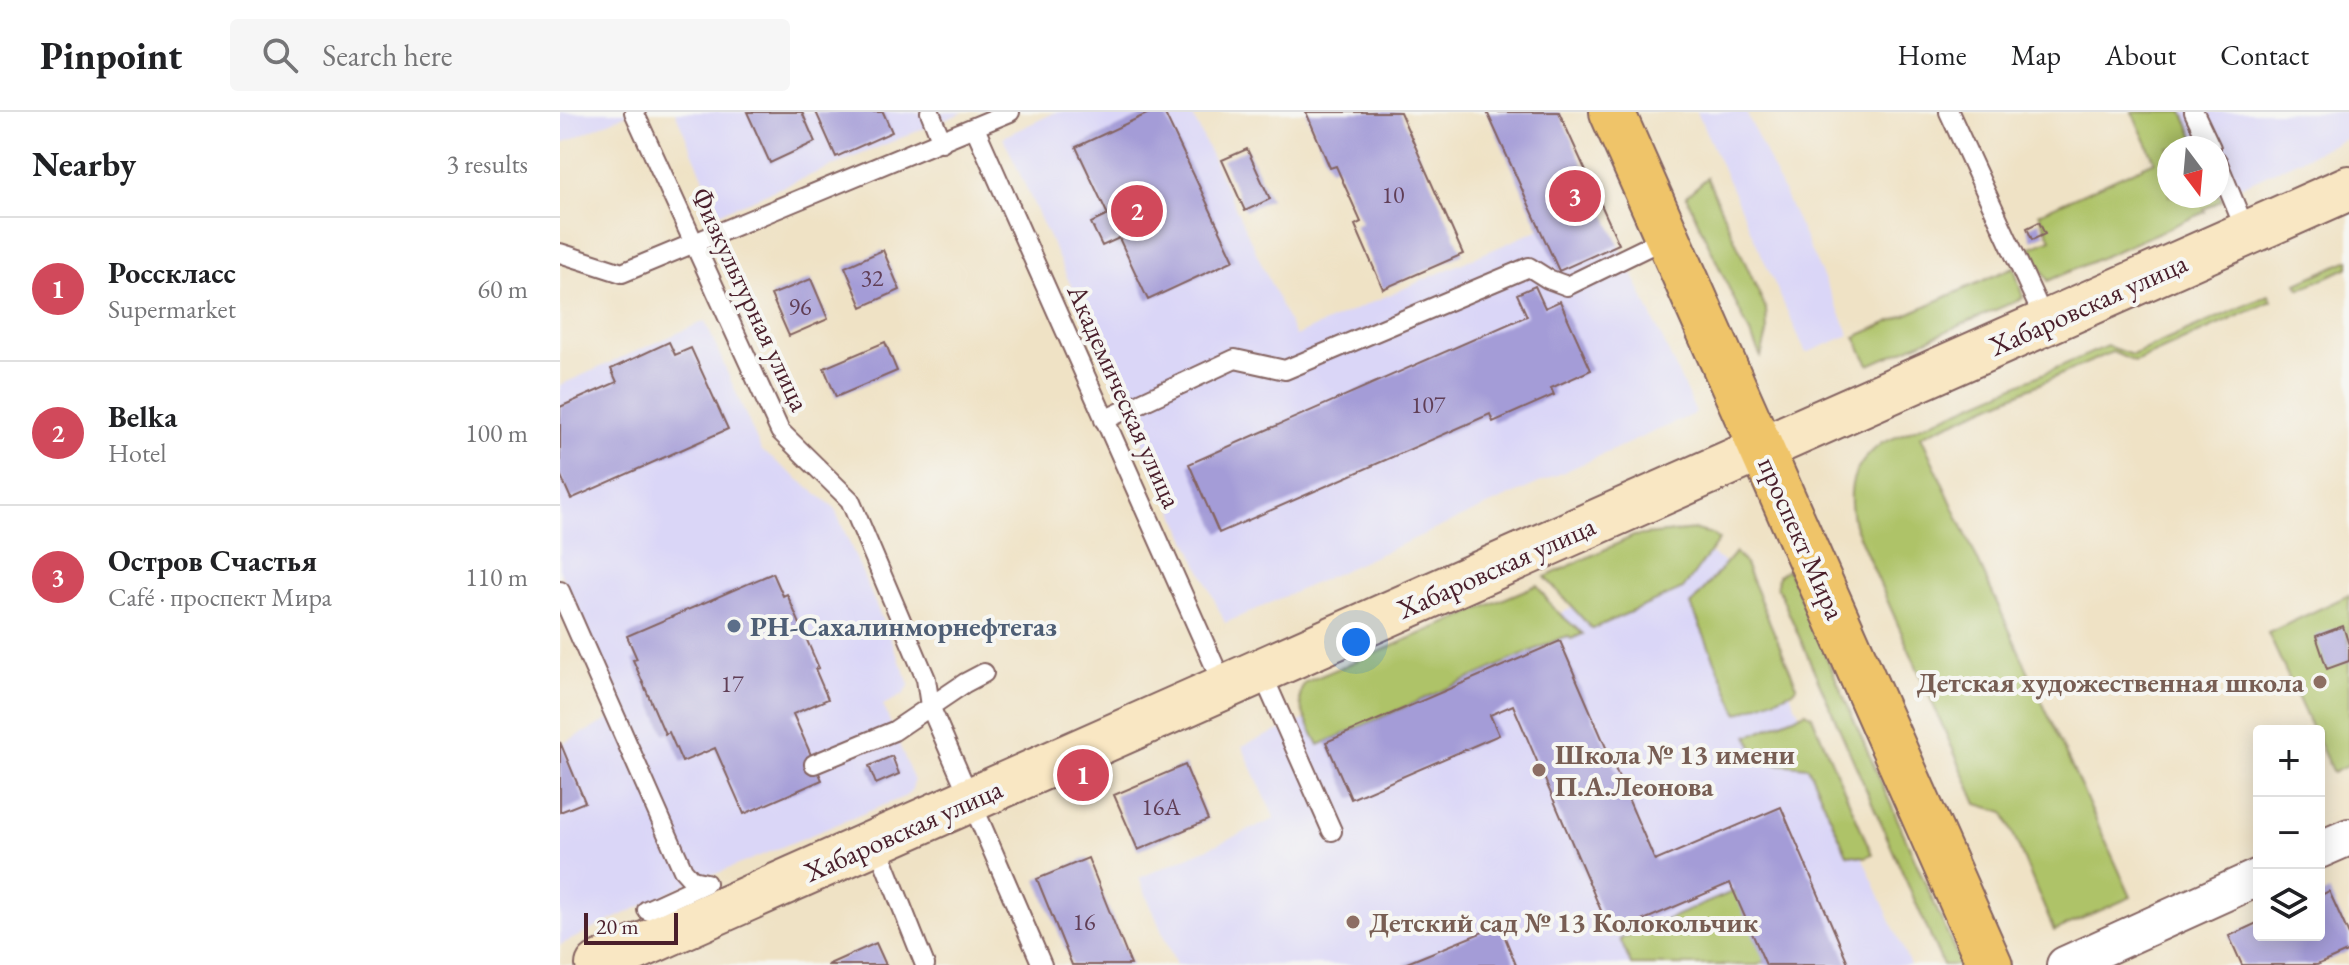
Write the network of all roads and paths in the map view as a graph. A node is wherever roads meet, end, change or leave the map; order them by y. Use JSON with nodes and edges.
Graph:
{"nodes":[{"id":1,"x":634,"y":112,"type":"edge"},
{"id":2,"x":930,"y":112,"type":"edge"},
{"id":3,"x":1010,"y":112,"type":"edge"},
{"id":4,"x":1612,"y":112,"type":"edge"},
{"id":5,"x":1949,"y":112,"type":"edge"},
{"id":6,"x":2194,"y":112,"type":"edge"},
{"id":7,"x":975,"y":128,"type":"junction"},
{"id":8,"x":2205,"y":136,"type":"edge"},
{"id":9,"x":942,"y":142,"type":"junction"},
{"id":10,"x":2229,"y":185,"type":"edge"},
{"id":11,"x":2349,"y":188,"type":"edge"},
{"id":12,"x":2247,"y":234,"type":"junction"},
{"id":13,"x":1668,"y":237,"type":"junction"},
{"id":14,"x":694,"y":243,"type":"junction"},
{"id":15,"x":560,"y":253,"type":"edge"},
{"id":16,"x":2046,"y":323,"type":"junction"},
{"id":17,"x":1104,"y":420,"type":"junction"},
{"id":18,"x":1763,"y":448,"type":"junction"},
{"id":19,"x":560,"y":591,"type":"edge"},
{"id":20,"x":984,"y":673,"type":"dead end"},
{"id":21,"x":1242,"y":679,"type":"junction"},
{"id":22,"x":930,"y":706,"type":"junction"},
{"id":23,"x":814,"y":764,"type":"dead end"},
{"id":24,"x":971,"y":800,"type":"junction"},
{"id":25,"x":1332,"y":831,"type":"dead end"},
{"id":26,"x":2349,"y":837,"type":"edge"},
{"id":27,"x":876,"y":842,"type":"junction"},
{"id":28,"x":2325,"y":847,"type":"edge"},
{"id":29,"x":2253,"y":880,"type":"edge"},
{"id":30,"x":647,"y":910,"type":"dead end"},
{"id":31,"x":680,"y":912,"type":"junction"},
{"id":32,"x":598,"y":965,"type":"edge"},
{"id":33,"x":925,"y":965,"type":"edge"},
{"id":34,"x":1042,"y":965,"type":"edge"},
{"id":35,"x":1990,"y":965,"type":"edge"},
{"id":36,"x":2065,"y":965,"type":"edge"}],
"edges":[{"from":1,"to":14,"type":"lane","name":"Физкультурная улица"},
{"from":2,"to":9,"type":"lane"},
{"from":3,"to":7,"type":"lane"},
{"from":4,"to":13,"type":"main road","name":"проспект Мира"},
{"from":5,"to":16,"type":"lane"},
{"from":6,"to":8,"type":"lane"},
{"from":7,"to":9,"type":"lane"},
{"from":7,"to":17,"type":"lane","name":"Академическая улица"},
{"from":9,"to":14,"type":"lane"},
{"from":10,"to":12,"type":"lane"},
{"from":11,"to":12,"type":"street","name":"Хабаровская улица"},
{"from":12,"to":16,"type":"street","name":"Хабаровская улица"},
{"from":13,"to":17,"type":"lane"},
{"from":13,"to":18,"type":"main road","name":"проспект Мира"},
{"from":14,"to":15,"type":"lane"},
{"from":14,"to":22,"type":"lane","name":"Физкультурная улица"},
{"from":16,"to":18,"type":"street","name":"Хабаровская улица"},
{"from":17,"to":21,"type":"lane","name":"Академическая улица"},
{"from":18,"to":21,"type":"street","name":"Хабаровская улица"},
{"from":18,"to":35,"type":"main road","name":"проспект Мира"},
{"from":19,"to":31,"type":"lane"},
{"from":20,"to":22,"type":"lane"},
{"from":21,"to":24,"type":"street","name":"Хабаровская улица"},
{"from":21,"to":25,"type":"lane","name":"Академическая улица"},
{"from":22,"to":23,"type":"lane"},
{"from":22,"to":24,"type":"lane","name":"Физкультурная улица"},
{"from":24,"to":27,"type":"street","name":"Хабаровская улица"},
{"from":24,"to":34,"type":"lane","name":"Физкультурная улица"},
{"from":26,"to":28,"type":"street"},
{"from":27,"to":31,"type":"street","name":"Хабаровская улица"},
{"from":27,"to":33,"type":"lane"},
{"from":29,"to":36,"type":"street"},
{"from":30,"to":31,"type":"lane"},
{"from":31,"to":32,"type":"street","name":"Хабаровская улица"}]}
